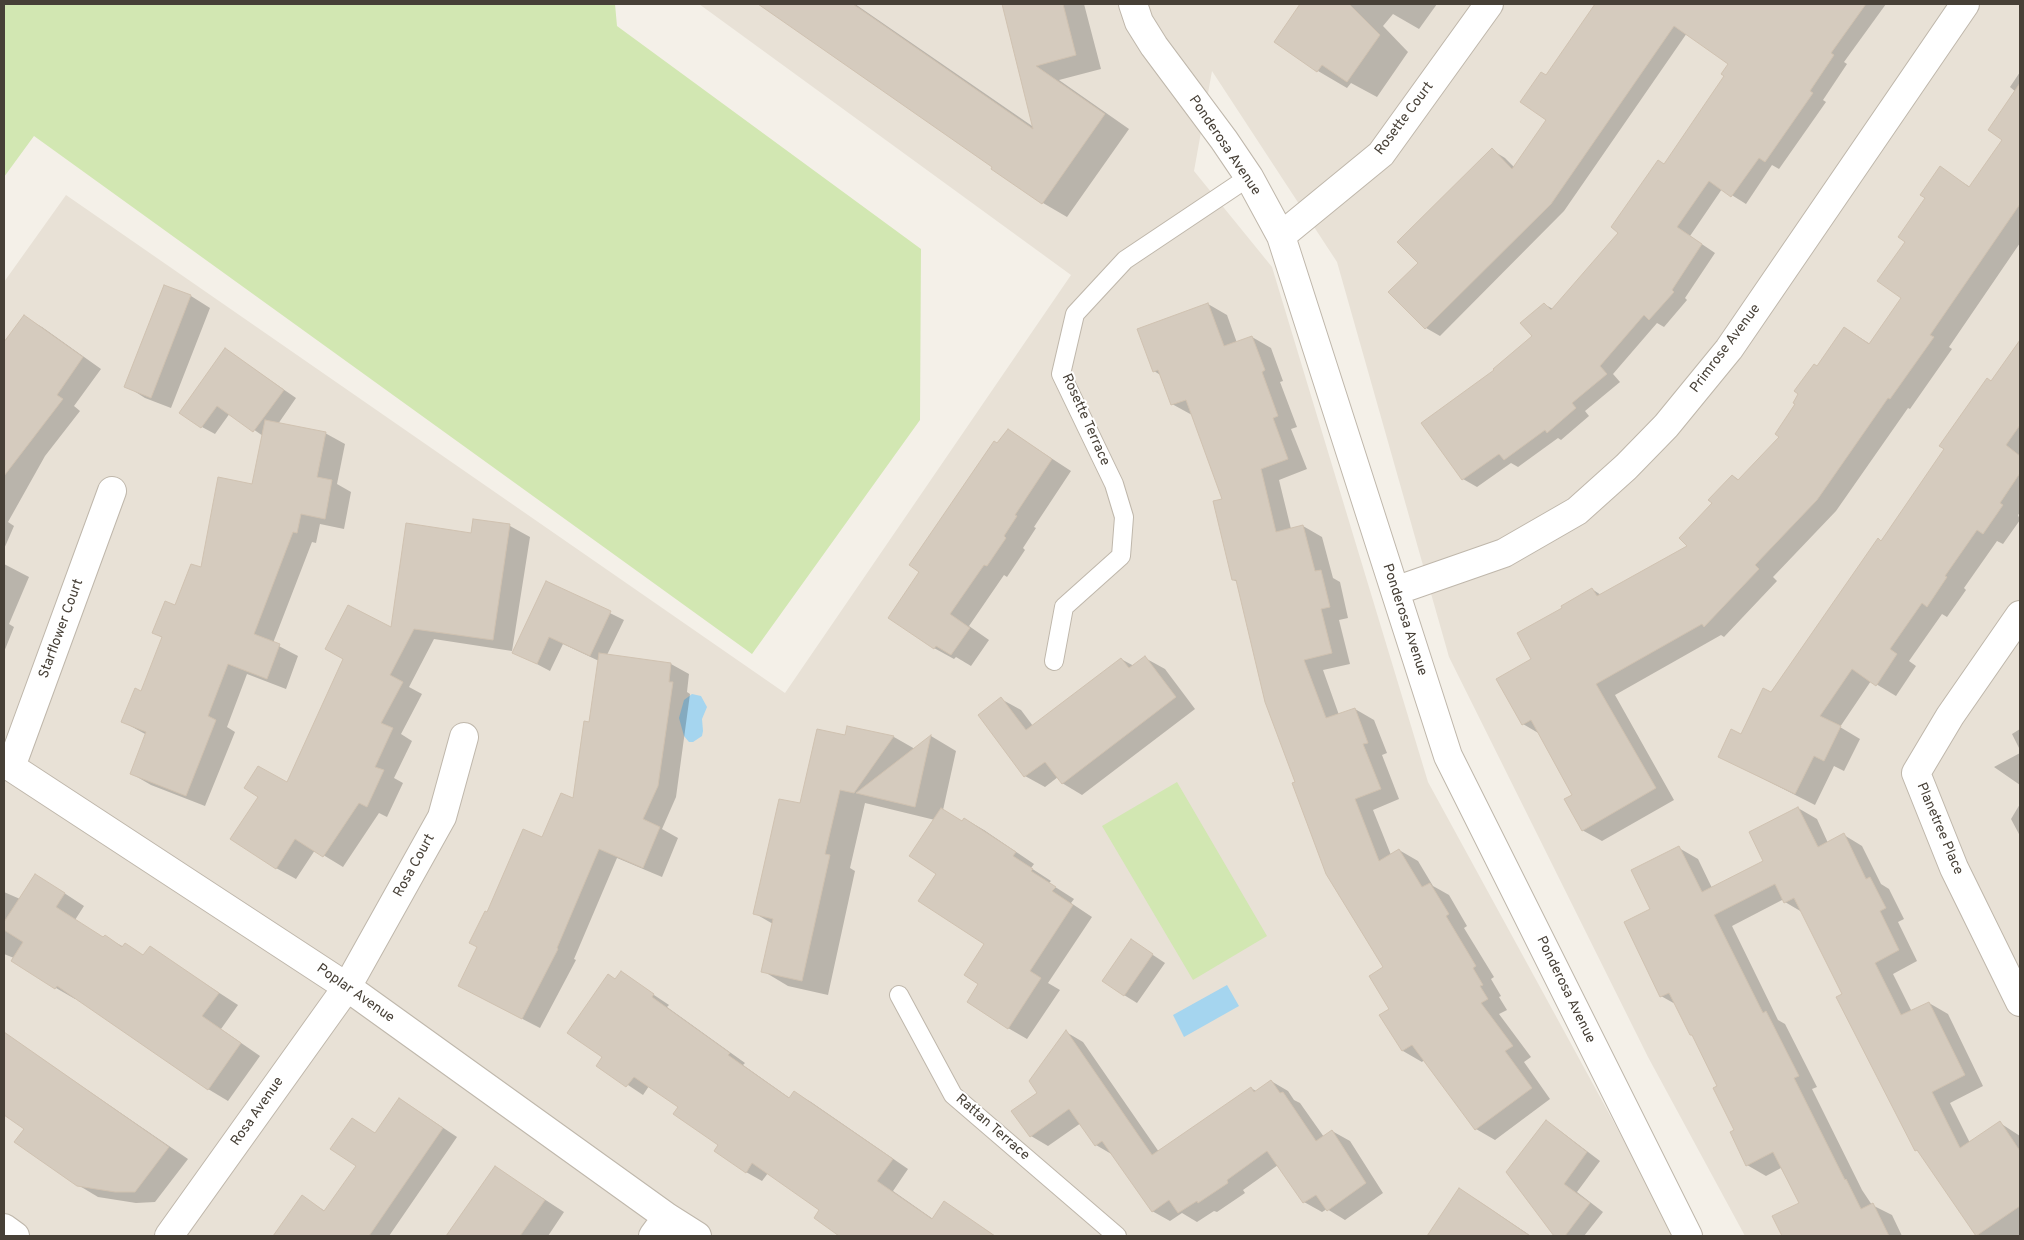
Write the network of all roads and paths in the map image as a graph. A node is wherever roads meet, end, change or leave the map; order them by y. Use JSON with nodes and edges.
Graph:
{"nodes":[{"id":1,"x":1133,"y":4,"type":"edge"},
{"id":2,"x":1488,"y":4,"type":"edge"},
{"id":3,"x":1964,"y":4,"type":"edge"},
{"id":4,"x":1249,"y":177,"type":"junction"},
{"id":5,"x":1280,"y":236,"type":"junction"},
{"id":6,"x":112,"y":491,"type":"dead end"},
{"id":7,"x":1395,"y":591,"type":"junction"},
{"id":8,"x":2020,"y":615,"type":"edge"},
{"id":9,"x":1054,"y":661,"type":"dead end"},
{"id":10,"x":464,"y":737,"type":"dead end"},
{"id":11,"x":7,"y":766,"type":"edge"},
{"id":12,"x":347,"y":987,"type":"junction"},
{"id":13,"x":899,"y":995,"type":"dead end"},
{"id":14,"x":2020,"y":1002,"type":"edge"},
{"id":15,"x":660,"y":1226,"type":"edge"},
{"id":16,"x":4,"y":1228,"type":"edge"},
{"id":17,"x":15,"y":1236,"type":"edge"},
{"id":18,"x":169,"y":1236,"type":"edge"},
{"id":19,"x":697,"y":1236,"type":"edge"},
{"id":20,"x":1117,"y":1236,"type":"edge"},
{"id":21,"x":1688,"y":1236,"type":"edge"}],
"edges":[{"from":1,"to":4,"type":"street","name":"Ponderosa Avenue"},
{"from":2,"to":5,"type":"street","name":"Rosette Court"},
{"from":3,"to":7,"type":"street","name":"Primrose Avenue"},
{"from":4,"to":5,"type":"street","name":"Ponderosa Avenue"},
{"from":4,"to":9,"type":"lane","name":"Rosette Terrace"},
{"from":5,"to":7,"type":"street","name":"Ponderosa Avenue"},
{"from":6,"to":11,"type":"street","name":"Starflower Court"},
{"from":7,"to":21,"type":"street","name":"Ponderosa Avenue"},
{"from":8,"to":14,"type":"street","name":"Planetree Place"},
{"from":10,"to":12,"type":"street","name":"Rosa Court"},
{"from":11,"to":12,"type":"street","name":"Poplar Avenue"},
{"from":12,"to":15,"type":"street","name":"Poplar Avenue"},
{"from":12,"to":18,"type":"street","name":"Rosa Avenue"},
{"from":13,"to":20,"type":"lane","name":"Rattan Terrace"},
{"from":15,"to":19,"type":"street","name":"Poplar Avenue"},
{"from":16,"to":17,"type":"street"}]}
